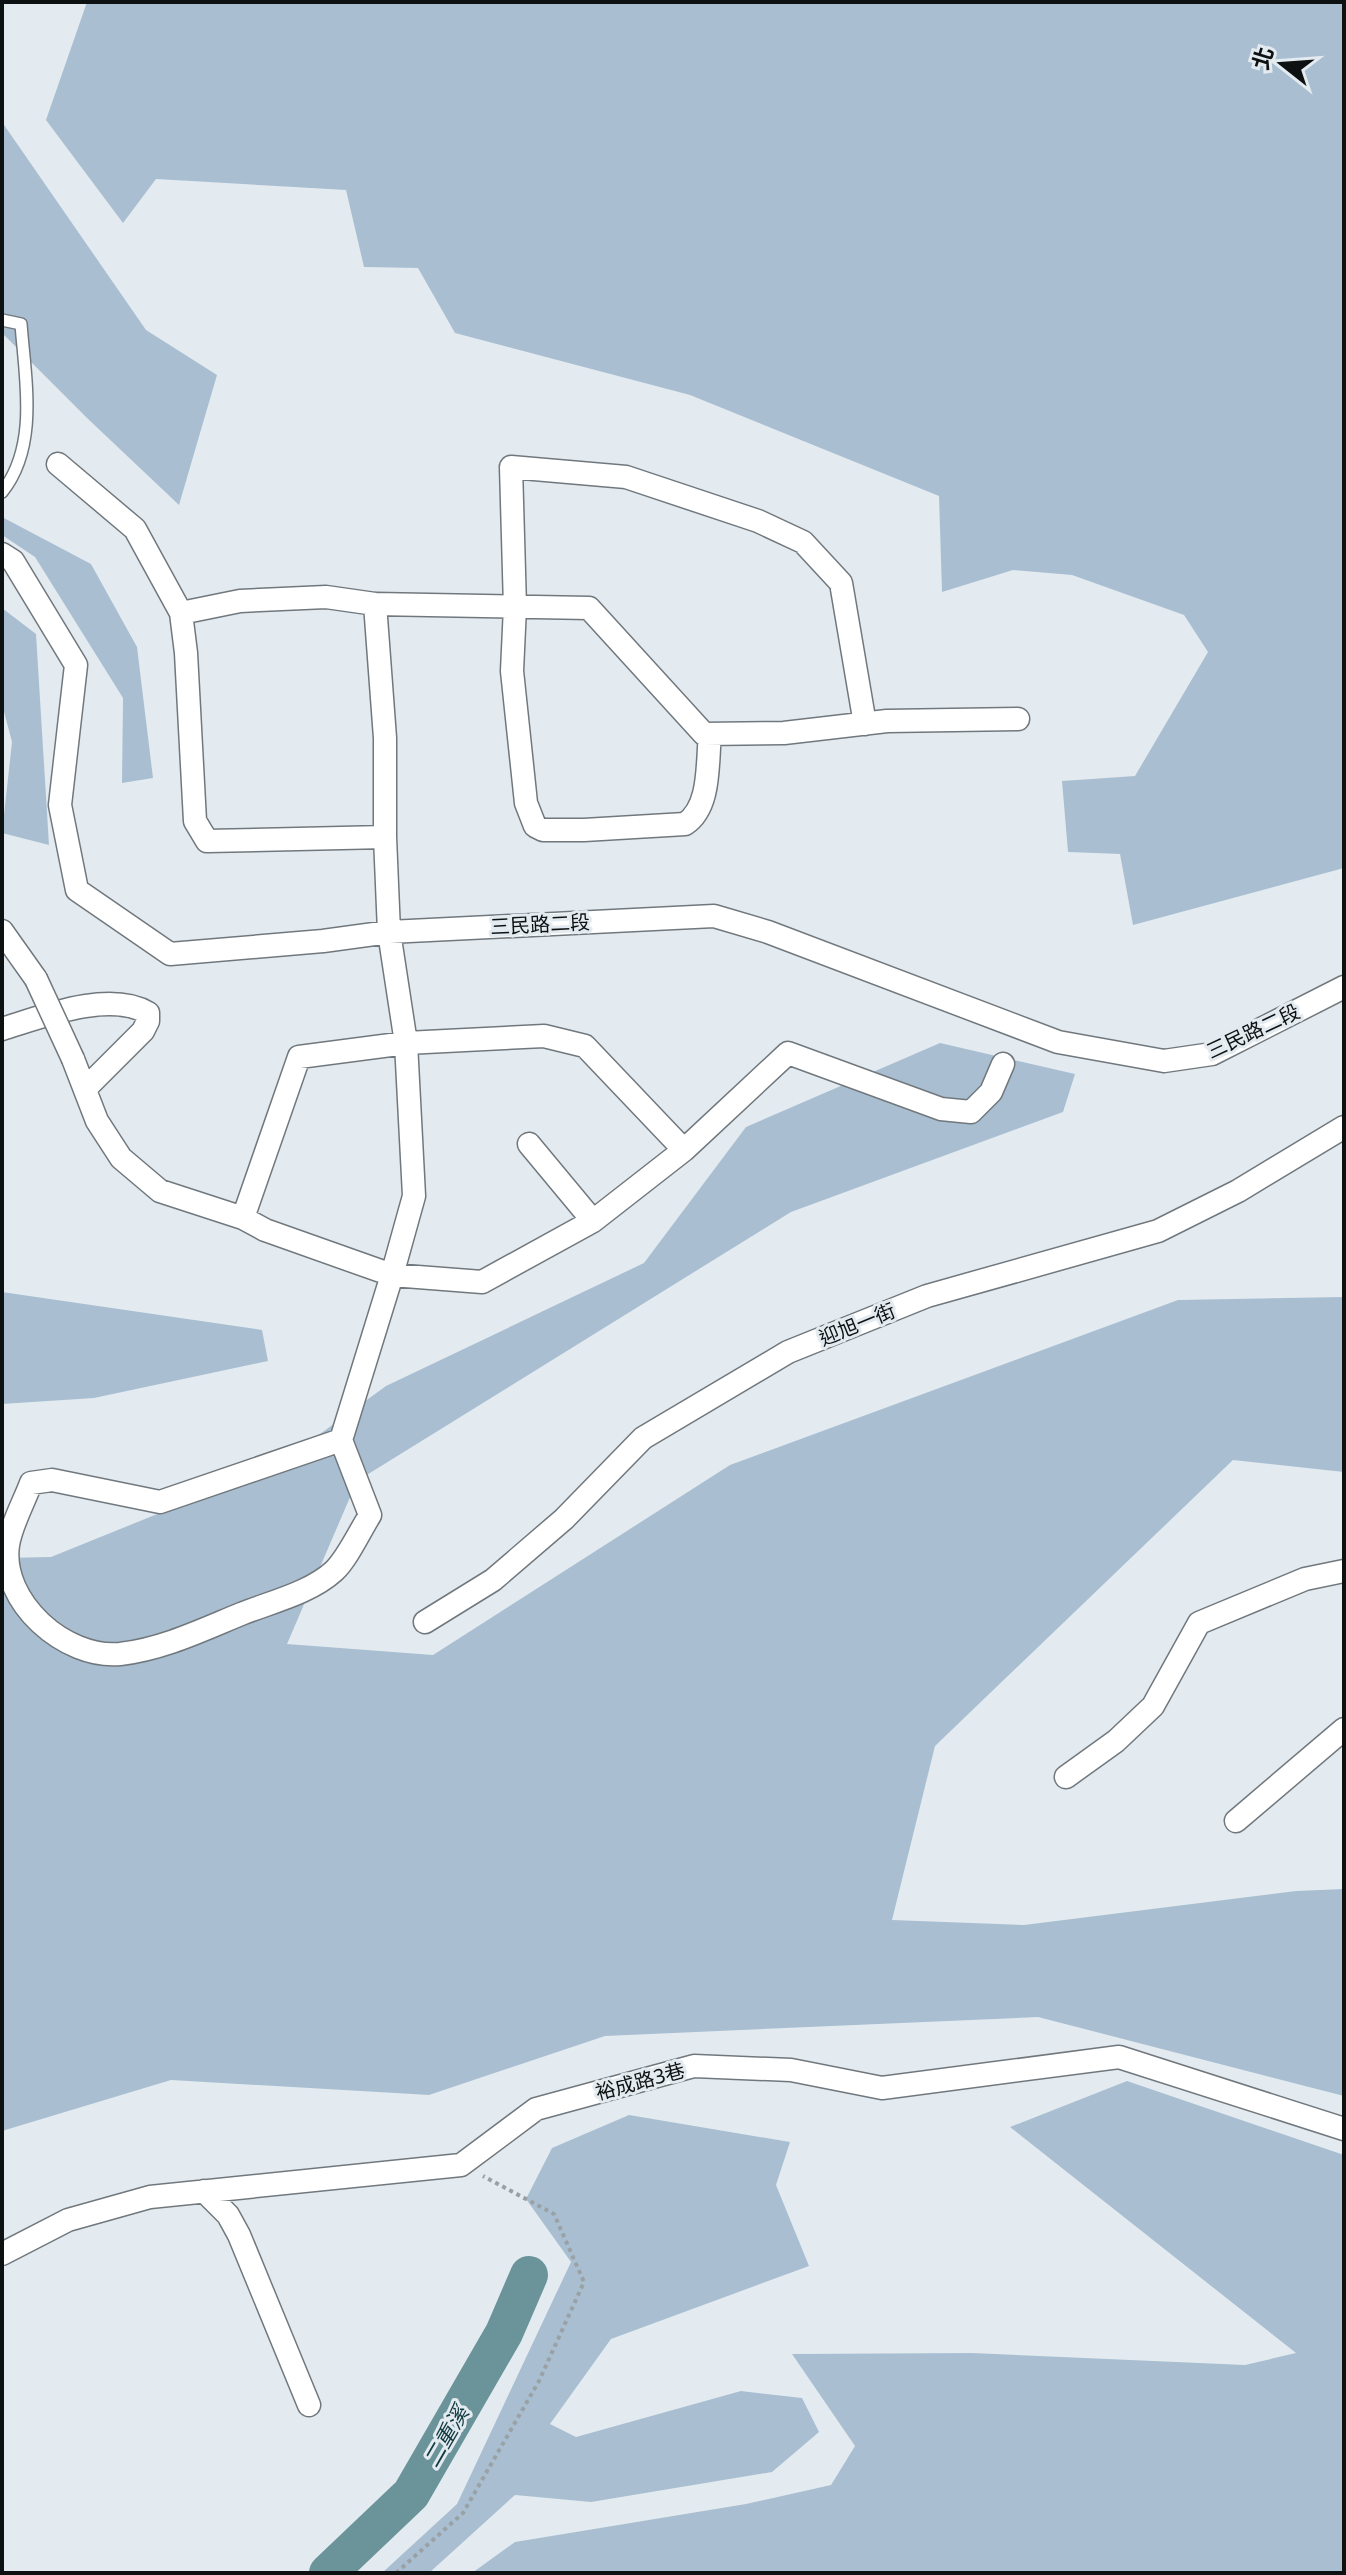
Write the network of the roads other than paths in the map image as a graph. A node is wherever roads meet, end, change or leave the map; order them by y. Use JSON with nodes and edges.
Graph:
{"nodes":[{"id":1,"x":2,"y":320,"type":"edge"},
{"id":2,"x":58,"y":464,"type":"dead end"},
{"id":3,"x":2,"y":492,"type":"edge"},
{"id":4,"x":2,"y":554,"type":"edge"},
{"id":5,"x":375,"y":604,"type":"junction"},
{"id":6,"x":515,"y":607,"type":"junction"},
{"id":7,"x":181,"y":613,"type":"junction"},
{"id":8,"x":1018,"y":719,"type":"dead end"},
{"id":9,"x":865,"y":724,"type":"junction"},
{"id":10,"x":710,"y":734,"type":"junction"},
{"id":11,"x":385,"y":837,"type":"junction"},
{"id":12,"x":2,"y":931,"type":"edge"},
{"id":13,"x":389,"y":932,"type":"junction"},
{"id":14,"x":1344,"y":987,"type":"edge"},
{"id":15,"x":2,"y":1029,"type":"edge"},
{"id":16,"x":406,"y":1043,"type":"junction"},
{"id":17,"x":1003,"y":1064,"type":"dead end"},
{"id":18,"x":86,"y":1088,"type":"junction"},
{"id":19,"x":1344,"y":1127,"type":"edge"},
{"id":20,"x":529,"y":1144,"type":"dead end"},
{"id":21,"x":684,"y":1150,"type":"junction"},
{"id":22,"x":243,"y":1218,"type":"junction"},
{"id":23,"x":593,"y":1221,"type":"junction"},
{"id":24,"x":392,"y":1275,"type":"junction"},
{"id":25,"x":341,"y":1440,"type":"junction"},
{"id":26,"x":1344,"y":1571,"type":"edge"},
{"id":27,"x":425,"y":1622,"type":"dead end"},
{"id":28,"x":1344,"y":1729,"type":"edge"},
{"id":29,"x":1066,"y":1777,"type":"dead end"},
{"id":30,"x":1236,"y":1821,"type":"dead end"},
{"id":31,"x":1344,"y":2129,"type":"edge"},
{"id":32,"x":204,"y":2191,"type":"junction"},
{"id":33,"x":2,"y":2254,"type":"edge"},
{"id":34,"x":309,"y":2405,"type":"dead end"}],
"edges":[{"from":1,"to":3,"type":"lane"},
{"from":2,"to":7,"type":"street"},
{"from":4,"to":13,"type":"street","name":"三民路二段"},
{"from":5,"to":6,"type":"street"},
{"from":5,"to":7,"type":"street"},
{"from":5,"to":11,"type":"street"},
{"from":6,"to":9,"type":"street"},
{"from":6,"to":10,"type":"street"},
{"from":6,"to":10,"type":"street"},
{"from":7,"to":11,"type":"street"},
{"from":8,"to":9,"type":"street"},
{"from":9,"to":10,"type":"street"},
{"from":11,"to":13,"type":"street"},
{"from":12,"to":18,"type":"street","bridge":true},
{"from":13,"to":14,"type":"street","name":"三民路二段"},
{"from":13,"to":16,"type":"street"},
{"from":15,"to":18,"type":"street"},
{"from":16,"to":21,"type":"street"},
{"from":16,"to":22,"type":"street"},
{"from":16,"to":24,"type":"street"},
{"from":17,"to":21,"type":"street"},
{"from":18,"to":22,"type":"street"},
{"from":19,"to":27,"type":"street","name":"迎旭一街"},
{"from":20,"to":23,"type":"street"},
{"from":21,"to":23,"type":"street"},
{"from":22,"to":24,"type":"street"},
{"from":23,"to":24,"type":"street"},
{"from":24,"to":25,"type":"street"},
{"from":25,"to":25,"type":"street"},
{"from":26,"to":29,"type":"street"},
{"from":28,"to":30,"type":"street"},
{"from":31,"to":32,"type":"street","name":"裕成路3巷"},
{"from":32,"to":33,"type":"street"},
{"from":32,"to":34,"type":"street"}]}
